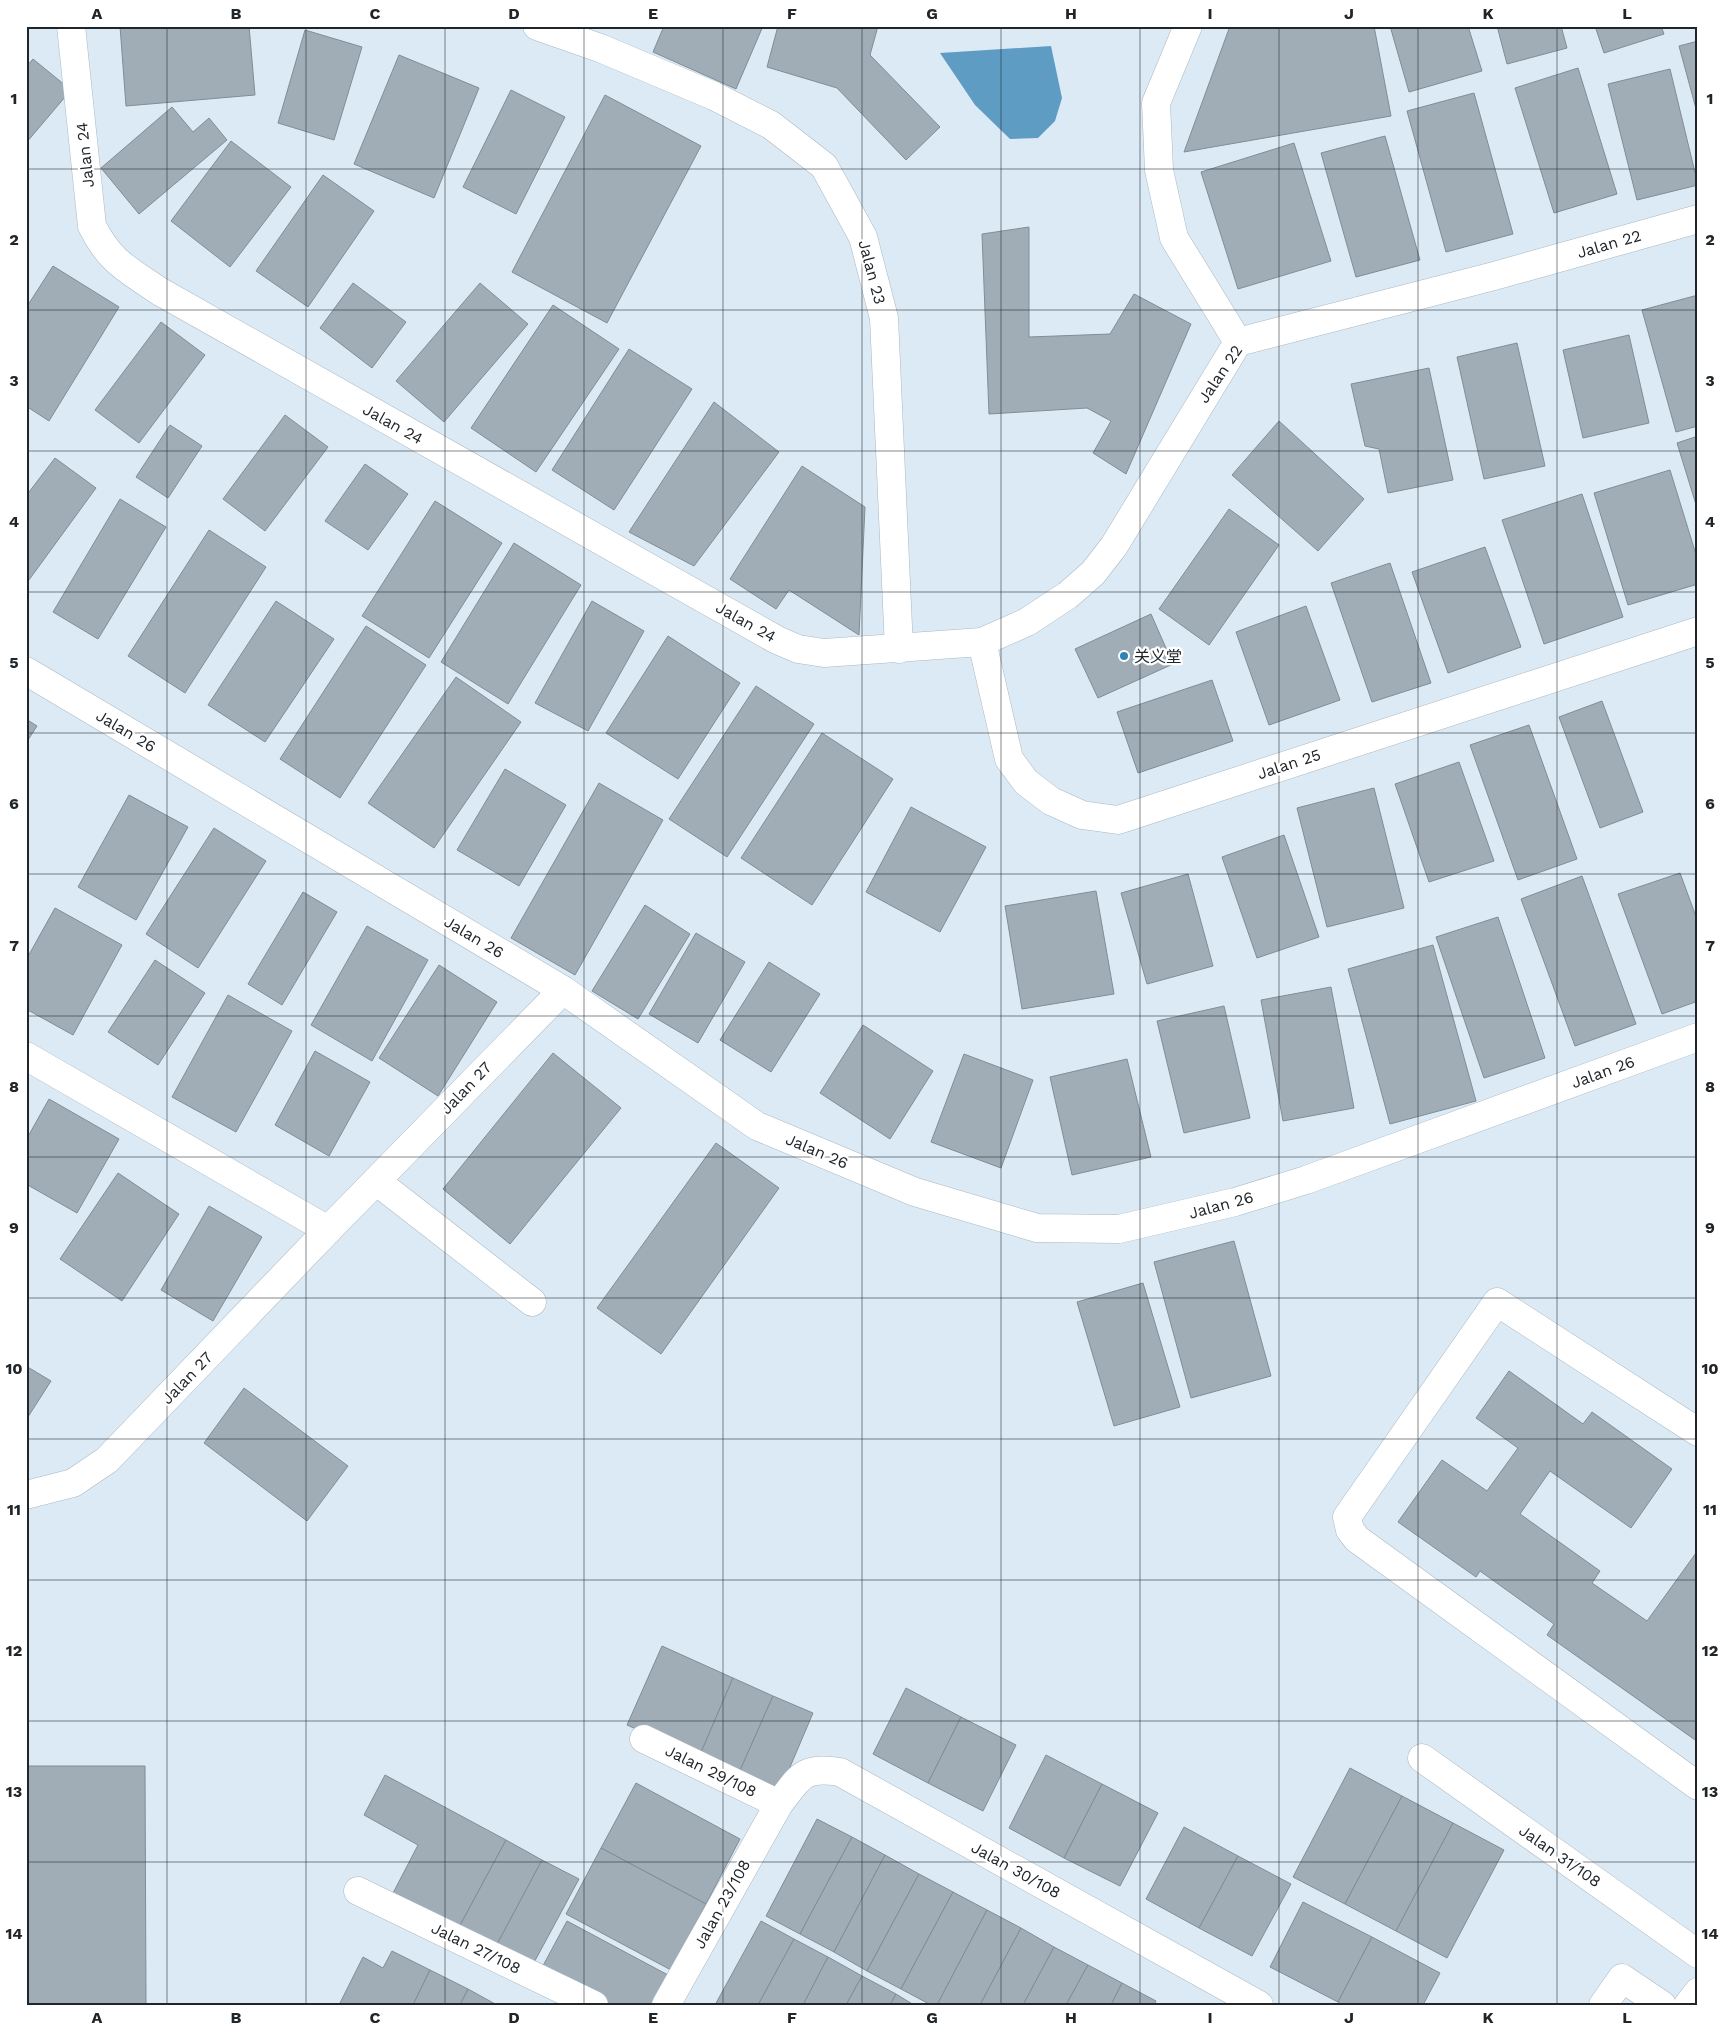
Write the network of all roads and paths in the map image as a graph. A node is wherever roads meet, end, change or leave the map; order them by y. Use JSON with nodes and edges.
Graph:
{"nodes":[{"id":1,"x":71,"y":26,"type":"edge"},
{"id":2,"x":537,"y":26,"type":"edge"},
{"id":3,"x":1188,"y":26,"type":"edge"},
{"id":4,"x":1698,"y":219,"type":"edge"},
{"id":5,"x":1238,"y":342,"type":"junction"},
{"id":6,"x":1698,"y":631,"type":"edge"},
{"id":7,"x":982,"y":642,"type":"junction"},
{"id":8,"x":899,"y":649,"type":"junction"},
{"id":9,"x":26,"y":671,"type":"edge"},
{"id":10,"x":563,"y":990,"type":"junction"},
{"id":11,"x":1698,"y":1037,"type":"edge"},
{"id":12,"x":26,"y":1056,"type":"edge"},
{"id":13,"x":376,"y":1181,"type":"junction"},
{"id":14,"x":328,"y":1230,"type":"junction"},
{"id":15,"x":532,"y":1302,"type":"dead end"},
{"id":16,"x":1698,"y":1432,"type":"edge"},
{"id":17,"x":26,"y":1495,"type":"edge"},
{"id":18,"x":644,"y":1739,"type":"dead end"},
{"id":19,"x":1422,"y":1758,"type":"dead end"},
{"id":20,"x":1698,"y":1786,"type":"edge"},
{"id":21,"x":779,"y":1804,"type":"junction"},
{"id":22,"x":358,"y":1891,"type":"dead end"},
{"id":23,"x":1698,"y":1954,"type":"edge"},
{"id":24,"x":1698,"y":1992,"type":"edge"},
{"id":25,"x":670,"y":2003,"type":"edge"},
{"id":26,"x":594,"y":2005,"type":"edge"},
{"id":27,"x":1259,"y":2005,"type":"edge"},
{"id":28,"x":1603,"y":2005,"type":"edge"},
{"id":29,"x":1662,"y":2005,"type":"edge"},
{"id":30,"x":1688,"y":2005,"type":"edge"}],
"edges":[{"from":1,"to":8,"type":"street","name":"Jalan 24"},
{"from":2,"to":8,"type":"street","name":"Jalan 23"},
{"from":3,"to":5,"type":"street"},
{"from":4,"to":5,"type":"street","name":"Jalan 22"},
{"from":5,"to":7,"type":"street","name":"Jalan 22"},
{"from":6,"to":7,"type":"street","name":"Jalan 25"},
{"from":7,"to":8,"type":"street","name":"Jalan 22"},
{"from":9,"to":10,"type":"street","name":"Jalan 26"},
{"from":10,"to":11,"type":"street","name":"Jalan 26"},
{"from":10,"to":13,"type":"street","name":"Jalan 27"},
{"from":12,"to":14,"type":"street"},
{"from":13,"to":14,"type":"street","name":"Jalan 27"},
{"from":13,"to":15,"type":"street"},
{"from":14,"to":17,"type":"street","name":"Jalan 27"},
{"from":16,"to":20,"type":"street"},
{"from":18,"to":21,"type":"street","name":"Jalan 29/108"},
{"from":19,"to":23,"type":"street","name":"Jalan 31/108"},
{"from":21,"to":25,"type":"street","name":"Jalan 23/108"},
{"from":21,"to":27,"type":"street","name":"Jalan 30/108"},
{"from":22,"to":26,"type":"street","name":"Jalan 27/108"},
{"from":24,"to":30,"type":"street"},
{"from":28,"to":29,"type":"street"}]}
